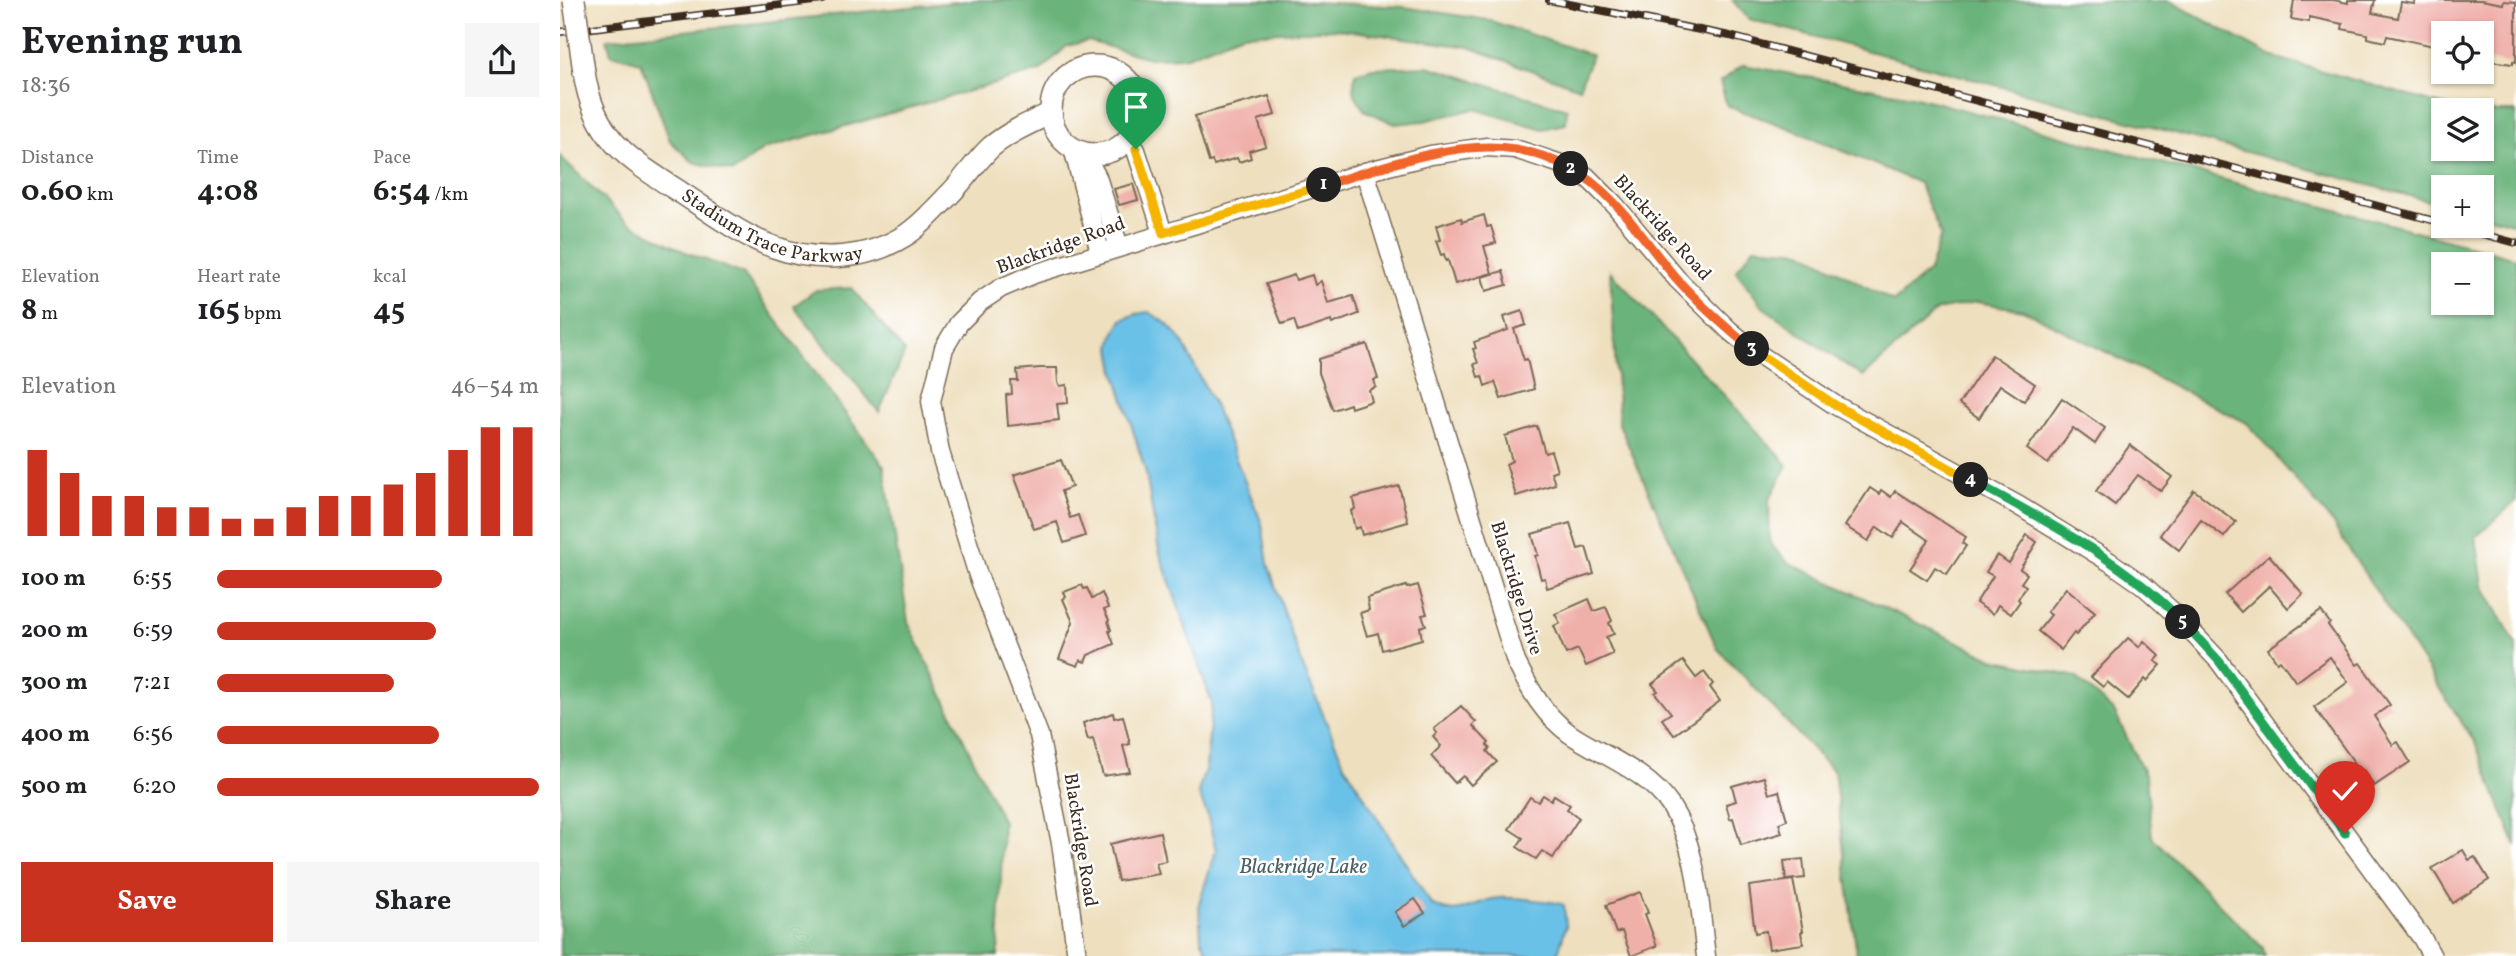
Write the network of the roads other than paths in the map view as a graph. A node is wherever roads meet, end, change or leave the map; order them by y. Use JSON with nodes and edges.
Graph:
{"nodes":[{"id":1,"x":574,"y":0,"type":"edge"},
{"id":2,"x":1051,"y":113,"type":"junction"},
{"id":3,"x":1127,"y":140,"type":"junction"},
{"id":4,"x":1078,"y":150,"type":"junction"},
{"id":5,"x":1365,"y":172,"type":"junction"},
{"id":6,"x":1163,"y":233,"type":"junction"},
{"id":7,"x":1119,"y":247,"type":"junction"},
{"id":8,"x":1100,"y":252,"type":"junction"},
{"id":9,"x":1077,"y":956,"type":"edge"},
{"id":10,"x":1706,"y":956,"type":"edge"},
{"id":11,"x":2432,"y":956,"type":"edge"}],
"edges":[{"from":1,"to":2,"type":"street","name":"Stadium Trace Parkway","bridge":true},
{"from":2,"to":3,"type":"street"},
{"from":2,"to":4,"type":"street"},
{"from":3,"to":4,"type":"street"},
{"from":3,"to":6,"type":"street"},
{"from":4,"to":7,"type":"street"},
{"from":4,"to":8,"type":"street"},
{"from":5,"to":6,"type":"street","name":"Blackridge Road"},
{"from":5,"to":10,"type":"street","name":"Blackridge Drive"},
{"from":5,"to":11,"type":"street","name":"Blackridge Road"},
{"from":6,"to":7,"type":"street","name":"Blackridge Road"},
{"from":7,"to":8,"type":"street","name":"Blackridge Road"},
{"from":8,"to":9,"type":"street","name":"Blackridge Road"}]}
